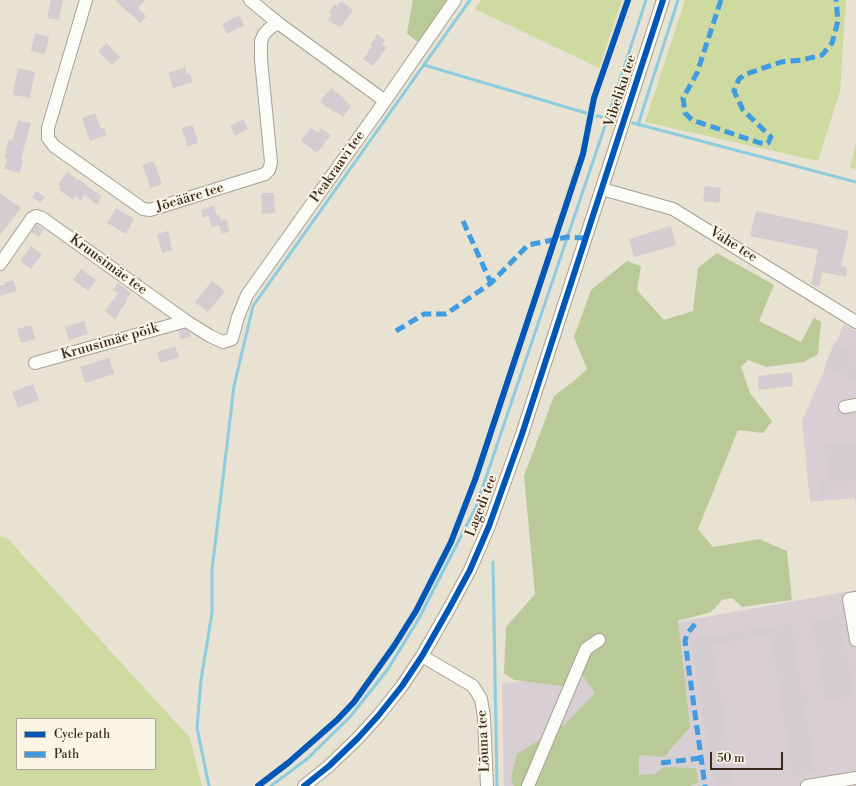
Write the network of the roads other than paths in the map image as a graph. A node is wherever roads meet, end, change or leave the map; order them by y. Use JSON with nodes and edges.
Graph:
{"nodes":[{"id":1,"x":86,"y":0,"type":"edge"},
{"id":2,"x":250,"y":0,"type":"edge"},
{"id":3,"x":455,"y":0,"type":"edge"},
{"id":4,"x":663,"y":0,"type":"edge"},
{"id":5,"x":278,"y":24,"type":"junction"},
{"id":6,"x":385,"y":101,"type":"junction"},
{"id":7,"x":602,"y":189,"type":"junction"},
{"id":8,"x":0,"y":264,"type":"edge"},
{"id":9,"x":186,"y":321,"type":"junction"},
{"id":10,"x":856,"y":322,"type":"edge"},
{"id":11,"x":232,"y":339,"type":"joint"},
{"id":12,"x":35,"y":363,"type":"dead end"},
{"id":13,"x":853,"y":598,"type":"edge"},
{"id":14,"x":599,"y":640,"type":"dead end"},
{"id":15,"x":856,"y":640,"type":"edge"},
{"id":16,"x":422,"y":656,"type":"junction"},
{"id":17,"x":856,"y":778,"type":"edge"},
{"id":18,"x":810,"y":785,"type":"edge"},
{"id":19,"x":304,"y":786,"type":"edge"},
{"id":20,"x":487,"y":786,"type":"edge"},
{"id":21,"x":528,"y":786,"type":"edge"}],
"edges":[{"from":1,"to":5,"type":"street","name":"Jõeääre tee"},
{"from":2,"to":5,"type":"street"},
{"from":3,"to":6,"type":"street","name":"Peakraavi tee"},
{"from":4,"to":7,"type":"street","name":"Vibeliku tee"},
{"from":5,"to":6,"type":"street"},
{"from":6,"to":11,"type":"street","name":"Peakraavi tee"},
{"from":7,"to":10,"type":"street","name":"Vahe tee"},
{"from":7,"to":16,"type":"street","name":"Lagedi tee"},
{"from":8,"to":9,"type":"street","name":"Kruusimäe tee"},
{"from":9,"to":11,"type":"street","name":"Kruusimäe tee"},
{"from":9,"to":12,"type":"street","name":"Kruusimäe põik"},
{"from":13,"to":15,"type":"street"},
{"from":14,"to":21,"type":"street"},
{"from":16,"to":19,"type":"street","name":"Lagedi tee"},
{"from":16,"to":20,"type":"street","name":"Lõuna tee"},
{"from":17,"to":18,"type":"street"}]}
